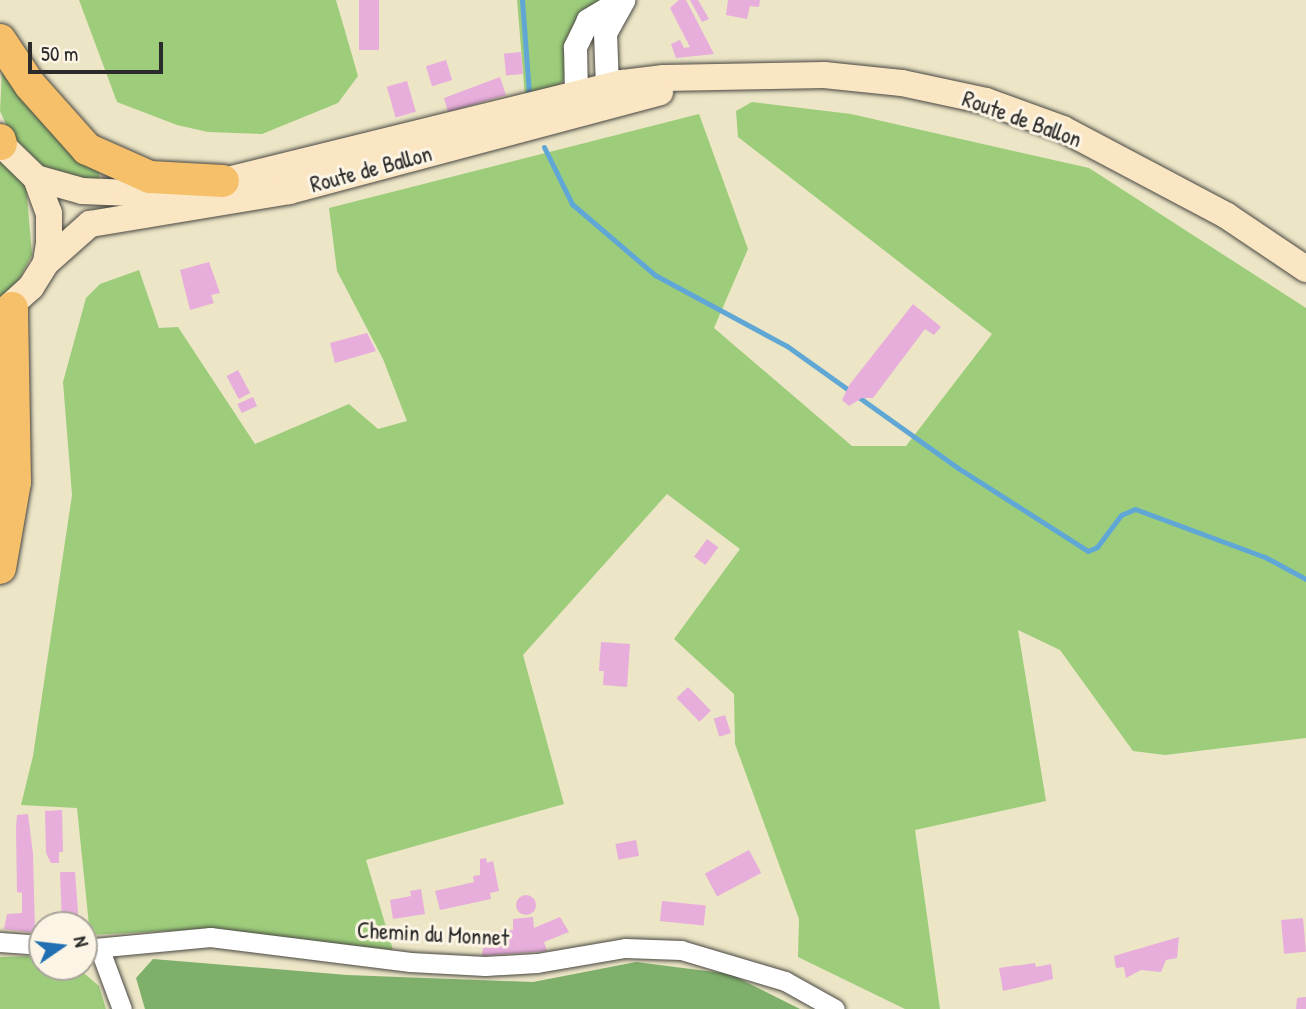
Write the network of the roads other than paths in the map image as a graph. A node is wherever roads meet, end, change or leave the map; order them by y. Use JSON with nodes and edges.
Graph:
{"nodes":[{"id":1,"x":622,"y":0,"type":"edge"},
{"id":2,"x":0,"y":40,"type":"edge"},
{"id":3,"x":705,"y":80,"type":"junction"},
{"id":4,"x":607,"y":87,"type":"junction"},
{"id":5,"x":585,"y":102,"type":"junction"},
{"id":6,"x":0,"y":142,"type":"edge"},
{"id":7,"x":36,"y":178,"type":"junction"},
{"id":8,"x":223,"y":181,"type":"junction"},
{"id":9,"x":46,"y":263,"type":"junction"},
{"id":10,"x":1306,"y":269,"type":"edge"},
{"id":11,"x":6,"y":312,"type":"edge"},
{"id":12,"x":0,"y":568,"type":"edge"},
{"id":13,"x":0,"y":942,"type":"edge"},
{"id":14,"x":28,"y":944,"type":"edge"},
{"id":15,"x":98,"y":948,"type":"edge"},
{"id":16,"x":98,"y":961,"type":"edge"},
{"id":17,"x":122,"y":1009,"type":"edge"},
{"id":18,"x":835,"y":1009,"type":"edge"}],
"edges":[{"from":1,"to":4,"type":"street"},
{"from":1,"to":5,"type":"street"},
{"from":2,"to":8,"type":"highway"},
{"from":3,"to":4,"type":"main road","name":"Route de Ballon"},
{"from":3,"to":5,"type":"main road","name":"Route de Ballon"},
{"from":3,"to":10,"type":"main road","name":"Route de Ballon"},
{"from":4,"to":5,"type":"main road","name":"Route de Ballon"},
{"from":5,"to":8,"type":"main road","name":"Route de Ballon"},
{"from":5,"to":9,"type":"main road","name":"Route de Ballon"},
{"from":6,"to":7,"type":"main road"},
{"from":7,"to":8,"type":"main road","name":"Route de Ballon"},
{"from":7,"to":9,"type":"main road"},
{"from":9,"to":11,"type":"main road","name":"Route de Ballon"},
{"from":11,"to":12,"type":"highway"},
{"from":13,"to":14,"type":"street"},
{"from":15,"to":18,"type":"street","name":"Chemin du Monnet"},
{"from":16,"to":17,"type":"street","name":"Chemin du Monnet"}]}
